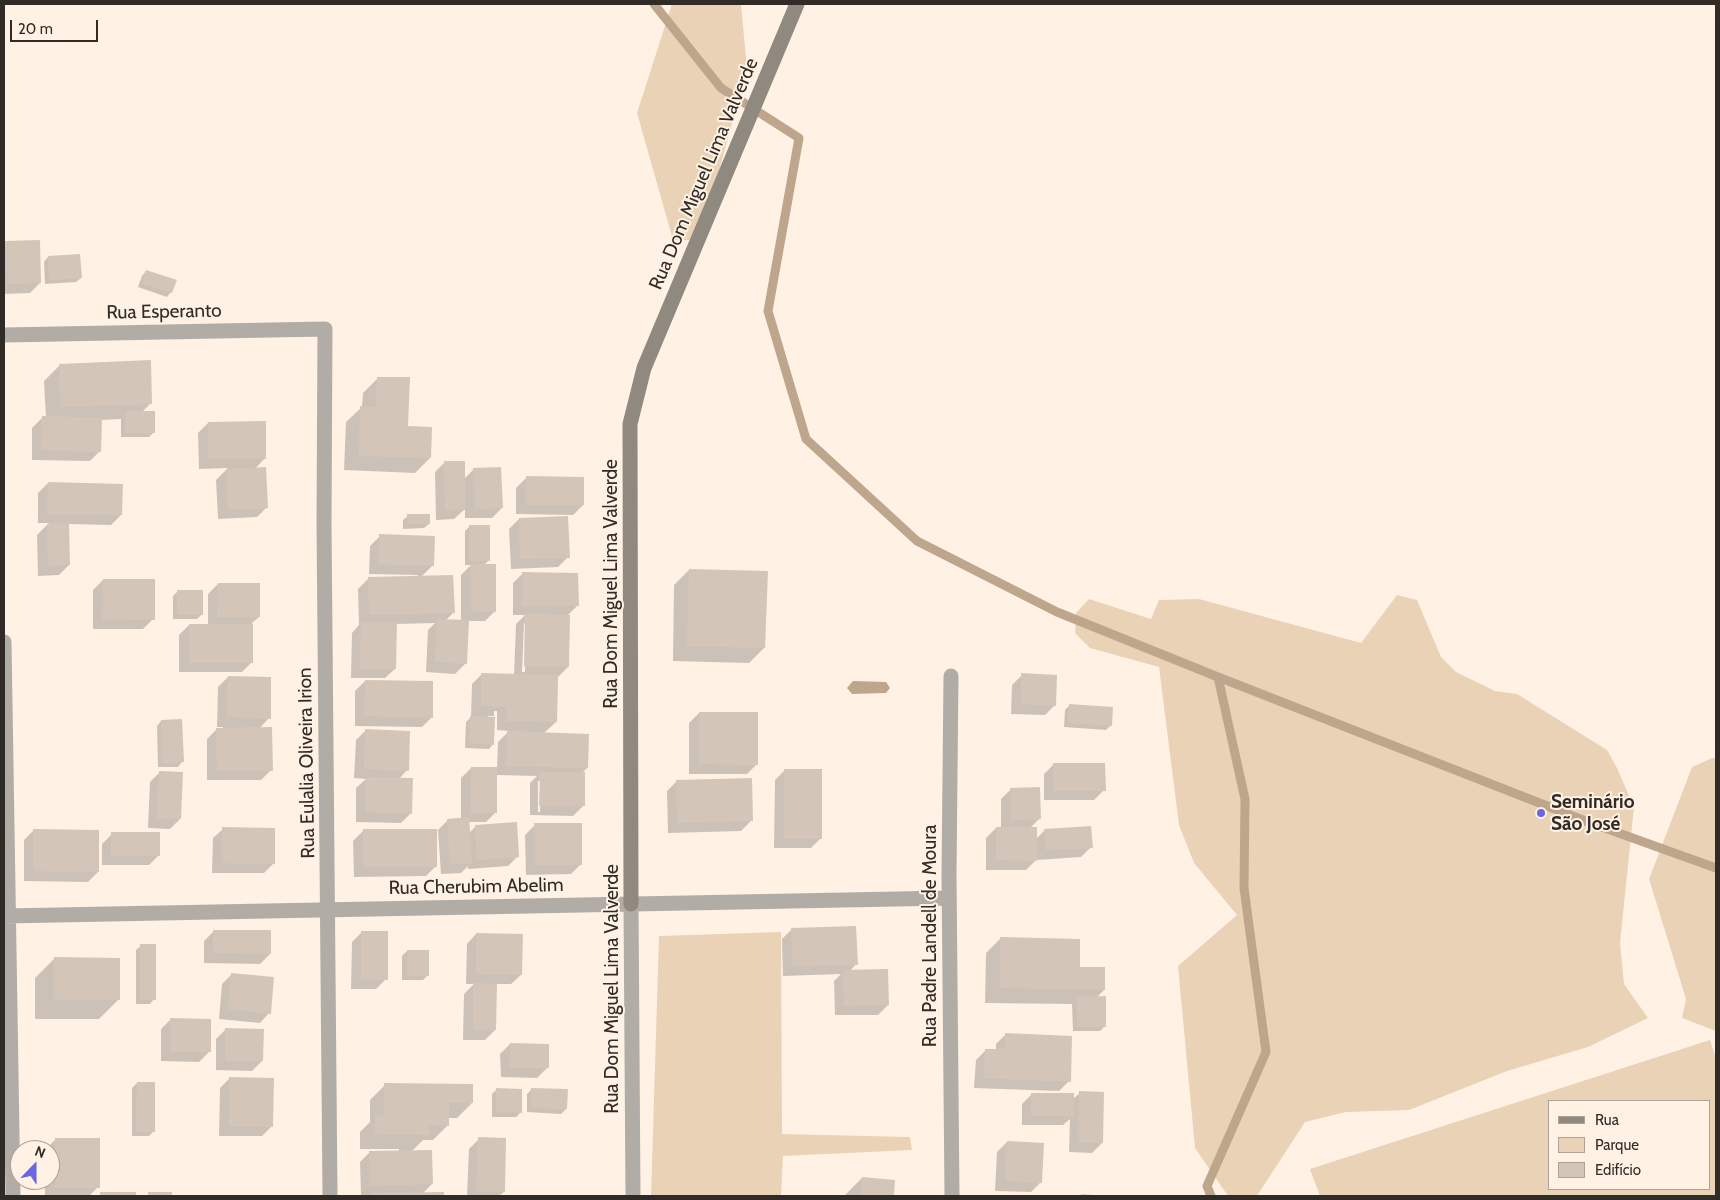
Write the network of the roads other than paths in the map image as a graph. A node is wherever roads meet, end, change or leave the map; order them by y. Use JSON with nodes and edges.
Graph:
{"nodes":[{"id":1,"x":797,"y":4,"type":"edge"},
{"id":2,"x":325,"y":329,"type":"joint"},
{"id":3,"x":4,"y":335,"type":"edge"},
{"id":4,"x":4,"y":642,"type":"edge"},
{"id":5,"x":951,"y":676,"type":"dead end"},
{"id":6,"x":949,"y":898,"type":"junction"},
{"id":7,"x":631,"y":904,"type":"junction"},
{"id":8,"x":328,"y":910,"type":"junction"},
{"id":9,"x":7,"y":916,"type":"edge"},
{"id":10,"x":13,"y":1196,"type":"edge"},
{"id":11,"x":330,"y":1196,"type":"edge"},
{"id":12,"x":633,"y":1196,"type":"edge"},
{"id":13,"x":952,"y":1196,"type":"edge"}],
"edges":[{"from":1,"to":7,"type":"street","name":"Rua Dom Miguel Lima Valverde"},
{"from":2,"to":3,"type":"street","name":"Rua Esperanto"},
{"from":2,"to":8,"type":"street","name":"Rua Eulalia Oliveira Irion"},
{"from":4,"to":9,"type":"street"},
{"from":5,"to":6,"type":"street","name":"Rua Padre Landell de Moura"},
{"from":6,"to":7,"type":"street","name":"Rua Cherubim Abelim"},
{"from":6,"to":13,"type":"street","name":"Rua Padre Landell de Moura"},
{"from":7,"to":8,"type":"street","name":"Rua Cherubim Abelim"},
{"from":7,"to":12,"type":"street","name":"Rua Dom Miguel Lima Valverde"},
{"from":8,"to":9,"type":"street","name":"Rua Cherubim Abelim"},
{"from":8,"to":11,"type":"street","name":"Rua Eulalia Oliveira Irion"},
{"from":9,"to":10,"type":"street"}]}
